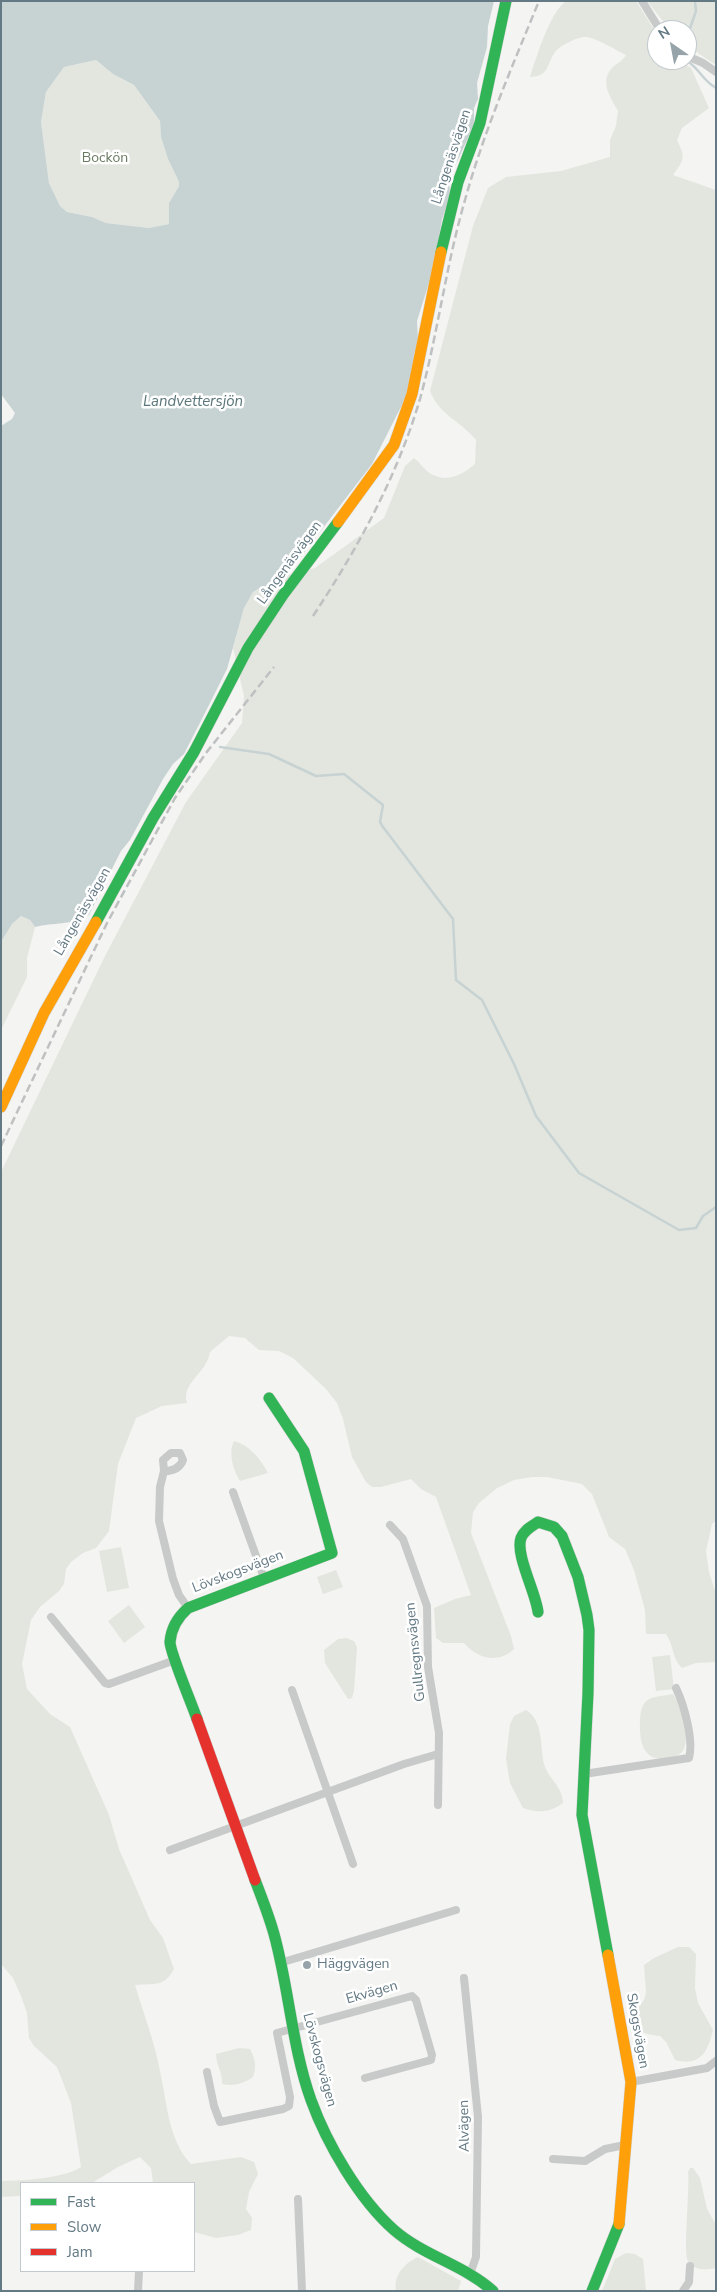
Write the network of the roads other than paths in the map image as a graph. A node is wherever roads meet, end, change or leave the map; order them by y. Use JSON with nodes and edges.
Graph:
{"nodes":[{"id":1,"x":506,"y":1,"type":"edge"},
{"id":2,"x":642,"y":1,"type":"edge"},
{"id":3,"x":654,"y":20,"type":"edge"},
{"id":4,"x":697,"y":60,"type":"edge"},
{"id":5,"x":716,"y":72,"type":"edge"},
{"id":6,"x":1,"y":1107,"type":"edge"},
{"id":7,"x":269,"y":1398,"type":"dead end"},
{"id":8,"x":164,"y":1471,"type":"dead end"},
{"id":9,"x":233,"y":1492,"type":"dead end"},
{"id":10,"x":390,"y":1526,"type":"dead end"},
{"id":11,"x":264,"y":1578,"type":"junction"},
{"id":12,"x":188,"y":1608,"type":"junction"},
{"id":13,"x":538,"y":1612,"type":"dead end"},
{"id":14,"x":51,"y":1616,"type":"dead end"},
{"id":15,"x":175,"y":1660,"type":"junction"},
{"id":16,"x":676,"y":1688,"type":"dead end"},
{"id":17,"x":292,"y":1690,"type":"dead end"},
{"id":18,"x":438,"y":1754,"type":"junction"},
{"id":19,"x":584,"y":1774,"type":"junction"},
{"id":20,"x":329,"y":1792,"type":"junction"},
{"id":21,"x":438,"y":1805,"type":"dead end"},
{"id":22,"x":236,"y":1824,"type":"junction"},
{"id":23,"x":170,"y":1850,"type":"dead end"},
{"id":24,"x":353,"y":1864,"type":"dead end"},
{"id":25,"x":456,"y":1910,"type":"dead end"},
{"id":26,"x":280,"y":1963,"type":"junction"},
{"id":27,"x":464,"y":1978,"type":"dead end"},
{"id":28,"x":293,"y":2028,"type":"junction"},
{"id":29,"x":716,"y":2060,"type":"edge"},
{"id":30,"x":207,"y":2072,"type":"dead end"},
{"id":31,"x":365,"y":2078,"type":"dead end"},
{"id":32,"x":631,"y":2082,"type":"junction"},
{"id":33,"x":625,"y":2145,"type":"junction"},
{"id":34,"x":553,"y":2158,"type":"dead end"},
{"id":35,"x":298,"y":2200,"type":"dead end"},
{"id":36,"x":690,"y":2266,"type":"dead end"},
{"id":37,"x":139,"y":2272,"type":"edge"},
{"id":38,"x":470,"y":2274,"type":"junction"},
{"id":39,"x":138,"y":2291,"type":"edge"},
{"id":40,"x":302,"y":2291,"type":"edge"},
{"id":41,"x":493,"y":2291,"type":"edge"},
{"id":42,"x":592,"y":2291,"type":"edge"},
{"id":43,"x":683,"y":2291,"type":"edge"}],
"edges":[{"from":1,"to":6,"type":"street","name":"Långenäsvägen"},
{"from":2,"to":3,"type":"street"},
{"from":4,"to":5,"type":"street"},
{"from":7,"to":11,"type":"street","name":"Lövskogsvägen"},
{"from":8,"to":12,"type":"street"},
{"from":9,"to":11,"type":"street"},
{"from":10,"to":18,"type":"street","name":"Gullregnsvägen"},
{"from":11,"to":12,"type":"street","name":"Lövskogsvägen"},
{"from":12,"to":15,"type":"street","name":"Lövskogsvägen"},
{"from":13,"to":19,"type":"street","name":"Skogsvägen"},
{"from":14,"to":15,"type":"street"},
{"from":15,"to":22,"type":"street","name":"Lövskogsvägen"},
{"from":16,"to":19,"type":"street"},
{"from":17,"to":20,"type":"street"},
{"from":18,"to":20,"type":"street"},
{"from":18,"to":21,"type":"street","name":"Gullregnsvägen"},
{"from":19,"to":32,"type":"street","name":"Skogsvägen"},
{"from":20,"to":22,"type":"street"},
{"from":20,"to":24,"type":"street"},
{"from":22,"to":23,"type":"street"},
{"from":22,"to":26,"type":"street","name":"Lövskogsvägen"},
{"from":25,"to":26,"type":"street"},
{"from":26,"to":28,"type":"street","name":"Lövskogsvägen"},
{"from":27,"to":38,"type":"street","name":"Alvägen"},
{"from":28,"to":30,"type":"street"},
{"from":28,"to":31,"type":"street","name":"Ekvägen"},
{"from":28,"to":38,"type":"street","name":"Lövskogsvägen"},
{"from":29,"to":32,"type":"street"},
{"from":32,"to":33,"type":"street","name":"Skogsvägen"},
{"from":33,"to":34,"type":"street"},
{"from":33,"to":42,"type":"street","name":"Skogsvägen"},
{"from":35,"to":40,"type":"street"},
{"from":36,"to":43,"type":"street"},
{"from":37,"to":39,"type":"street"},
{"from":38,"to":41,"type":"street","name":"Lövskogsvägen"}]}
